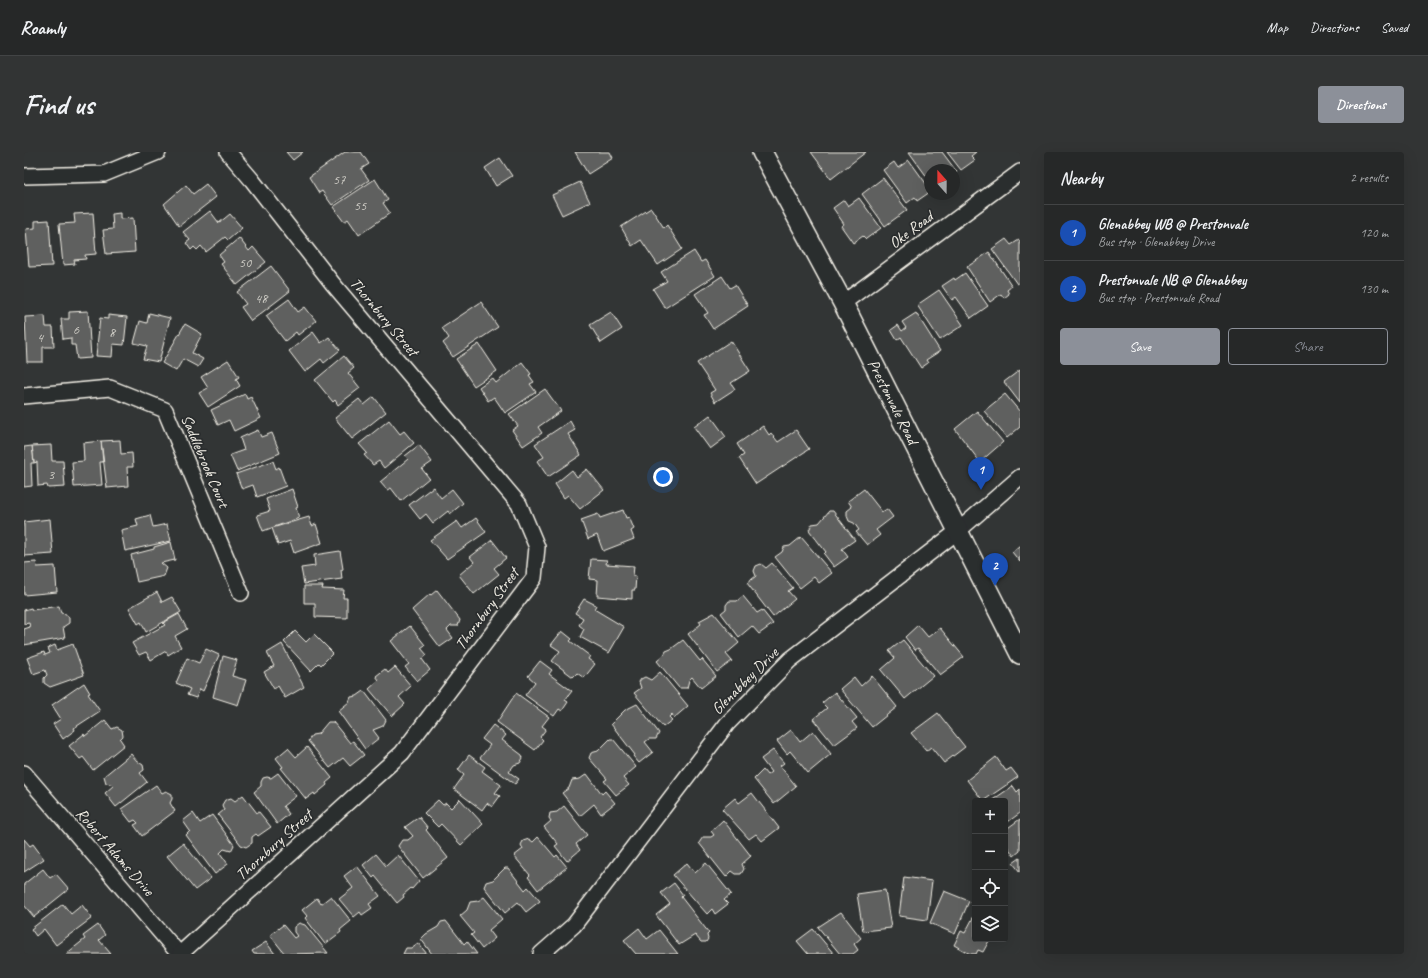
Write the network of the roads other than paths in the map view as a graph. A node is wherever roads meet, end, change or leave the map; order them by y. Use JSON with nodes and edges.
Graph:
{"nodes":[{"id":1,"x":158,"y":152,"type":"edge"},
{"id":2,"x":228,"y":152,"type":"edge"},
{"id":3,"x":762,"y":152,"type":"edge"},
{"id":4,"x":1020,"y":172,"type":"edge"},
{"id":5,"x":24,"y":176,"type":"edge"},
{"id":6,"x":843,"y":303,"type":"junction"},
{"id":7,"x":24,"y":396,"type":"edge"},
{"id":8,"x":1020,"y":477,"type":"edge"},
{"id":9,"x":958,"y":531,"type":"junction"},
{"id":10,"x":241,"y":593,"type":"dead end"},
{"id":11,"x":1020,"y":654,"type":"edge"},
{"id":12,"x":24,"y":773,"type":"edge"},
{"id":13,"x":180,"y":954,"type":"edge"},
{"id":14,"x":541,"y":954,"type":"edge"}],
"edges":[{"from":1,"to":5,"type":"street"},
{"from":2,"to":13,"type":"street","name":"Thornbury Street"},
{"from":3,"to":6,"type":"street","name":"Prestonvale Road"},
{"from":4,"to":6,"type":"street","name":"Oke Road"},
{"from":6,"to":9,"type":"street","name":"Prestonvale Road"},
{"from":7,"to":10,"type":"street","name":"Saddlebrook Court"},
{"from":8,"to":9,"type":"street","name":"Glenabbey Drive"},
{"from":9,"to":11,"type":"street","name":"Prestonvale Road"},
{"from":9,"to":14,"type":"street","name":"Glenabbey Drive"},
{"from":12,"to":13,"type":"street","name":"Robert Adams Drive"}]}
